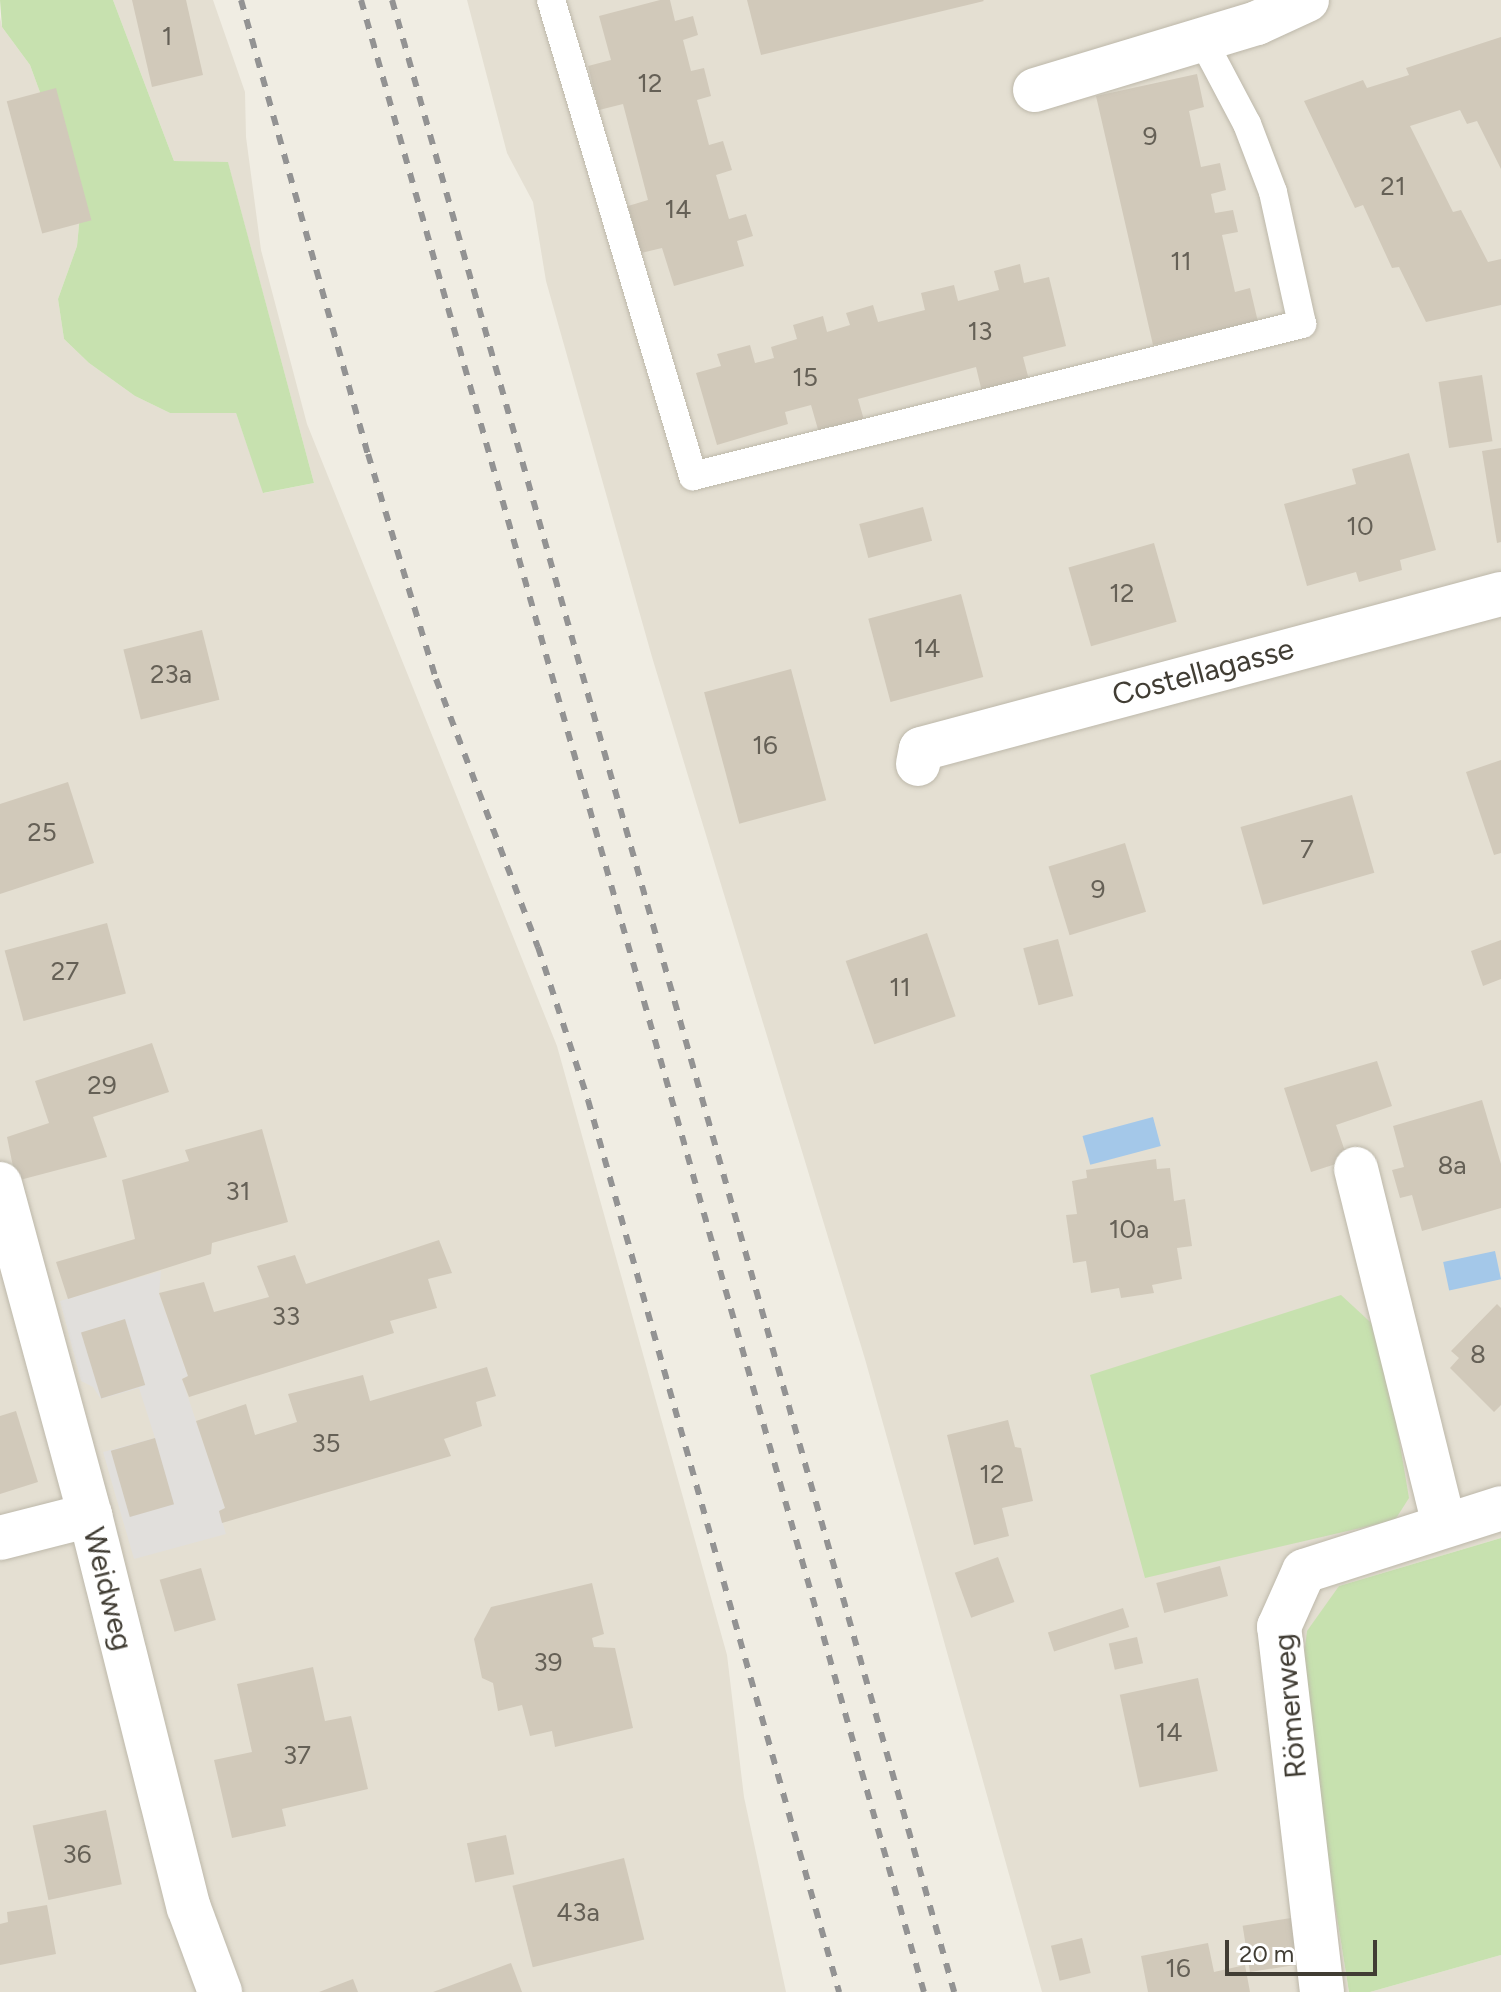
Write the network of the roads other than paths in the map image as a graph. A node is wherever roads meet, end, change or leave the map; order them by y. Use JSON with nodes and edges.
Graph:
{"nodes":[{"id":1,"x":551,"y":0,"type":"edge"},
{"id":2,"x":1307,"y":0,"type":"edge"},
{"id":3,"x":1202,"y":39,"type":"junction"},
{"id":4,"x":1035,"y":90,"type":"dead end"},
{"id":5,"x":1501,"y":594,"type":"edge"},
{"id":6,"x":918,"y":764,"type":"dead end"},
{"id":7,"x":1356,"y":1169,"type":"dead end"},
{"id":8,"x":0,"y":1184,"type":"edge"},
{"id":9,"x":1501,"y":1508,"type":"edge"},
{"id":10,"x":90,"y":1515,"type":"junction"},
{"id":11,"x":1444,"y":1524,"type":"junction"},
{"id":12,"x":0,"y":1538,"type":"edge"},
{"id":13,"x":220,"y":1992,"type":"edge"},
{"id":14,"x":1322,"y":1992,"type":"edge"}],
"edges":[{"from":1,"to":3,"type":"lane"},
{"from":2,"to":3,"type":"street"},
{"from":3,"to":4,"type":"street"},
{"from":5,"to":6,"type":"street","name":"Costellagasse"},
{"from":7,"to":11,"type":"street"},
{"from":8,"to":10,"type":"street","name":"Weidweg"},
{"from":9,"to":11,"type":"street","name":"Römerweg"},
{"from":10,"to":12,"type":"street"},
{"from":10,"to":13,"type":"street","name":"Weidweg"},
{"from":11,"to":14,"type":"street","name":"Römerweg"}]}
